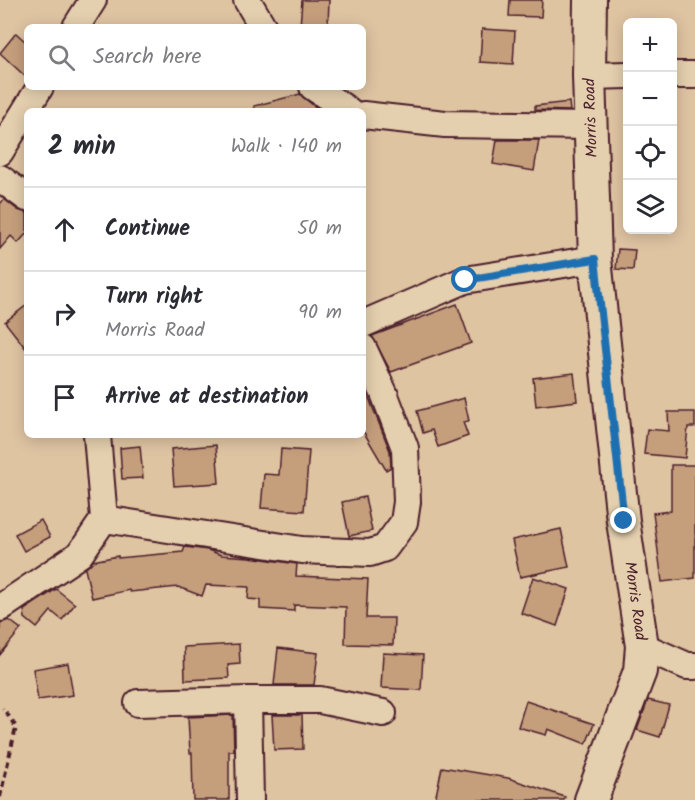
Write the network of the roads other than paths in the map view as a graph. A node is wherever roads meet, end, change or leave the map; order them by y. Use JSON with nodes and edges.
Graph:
{"nodes":[{"id":1,"x":93,"y":0,"type":"edge"},
{"id":2,"x":247,"y":0,"type":"edge"},
{"id":3,"x":590,"y":0,"type":"edge"},
{"id":4,"x":78,"y":24,"type":"edge"},
{"id":5,"x":261,"y":24,"type":"edge"},
{"id":6,"x":623,"y":75,"type":"edge"},
{"id":7,"x":677,"y":75,"type":"edge"},
{"id":8,"x":695,"y":75,"type":"edge"},
{"id":9,"x":589,"y":76,"type":"junction"},
{"id":10,"x":38,"y":90,"type":"edge"},
{"id":11,"x":318,"y":90,"type":"edge"},
{"id":12,"x":27,"y":108,"type":"edge"},
{"id":13,"x":344,"y":108,"type":"edge"},
{"id":14,"x":24,"y":113,"type":"edge"},
{"id":15,"x":366,"y":115,"type":"edge"},
{"id":16,"x":591,"y":126,"type":"junction"},
{"id":17,"x":0,"y":152,"type":"edge"},
{"id":18,"x":0,"y":178,"type":"edge"},
{"id":19,"x":24,"y":196,"type":"edge"},
{"id":20,"x":595,"y":259,"type":"junction"},
{"id":21,"x":366,"y":323,"type":"edge"},
{"id":22,"x":366,"y":354,"type":"edge"},
{"id":23,"x":97,"y":438,"type":"edge"},
{"id":24,"x":104,"y":519,"type":"junction"},
{"id":25,"x":0,"y":608,"type":"edge"},
{"id":26,"x":642,"y":646,"type":"junction"},
{"id":27,"x":695,"y":666,"type":"edge"},
{"id":28,"x":248,"y":700,"type":"junction"},
{"id":29,"x":138,"y":703,"type":"dead end"},
{"id":30,"x":383,"y":713,"type":"dead end"},
{"id":31,"x":250,"y":800,"type":"edge"},
{"id":32,"x":591,"y":800,"type":"edge"}],
"edges":[{"from":1,"to":4,"type":"street"},
{"from":2,"to":5,"type":"street"},
{"from":3,"to":9,"type":"main road","name":"Morris Road"},
{"from":6,"to":9,"type":"street"},
{"from":7,"to":8,"type":"street"},
{"from":9,"to":16,"type":"main road","name":"Morris Road"},
{"from":10,"to":12,"type":"street"},
{"from":11,"to":13,"type":"street"},
{"from":14,"to":17,"type":"street"},
{"from":15,"to":16,"type":"street"},
{"from":16,"to":20,"type":"main road","name":"Morris Road"},
{"from":18,"to":19,"type":"street"},
{"from":20,"to":21,"type":"street"},
{"from":20,"to":26,"type":"main road","name":"Morris Road"},
{"from":22,"to":24,"type":"street"},
{"from":23,"to":24,"type":"street"},
{"from":24,"to":25,"type":"street"},
{"from":26,"to":27,"type":"street"},
{"from":26,"to":32,"type":"main road","name":"Morris Road"},
{"from":28,"to":29,"type":"street"},
{"from":28,"to":30,"type":"street"},
{"from":28,"to":31,"type":"street"}]}
